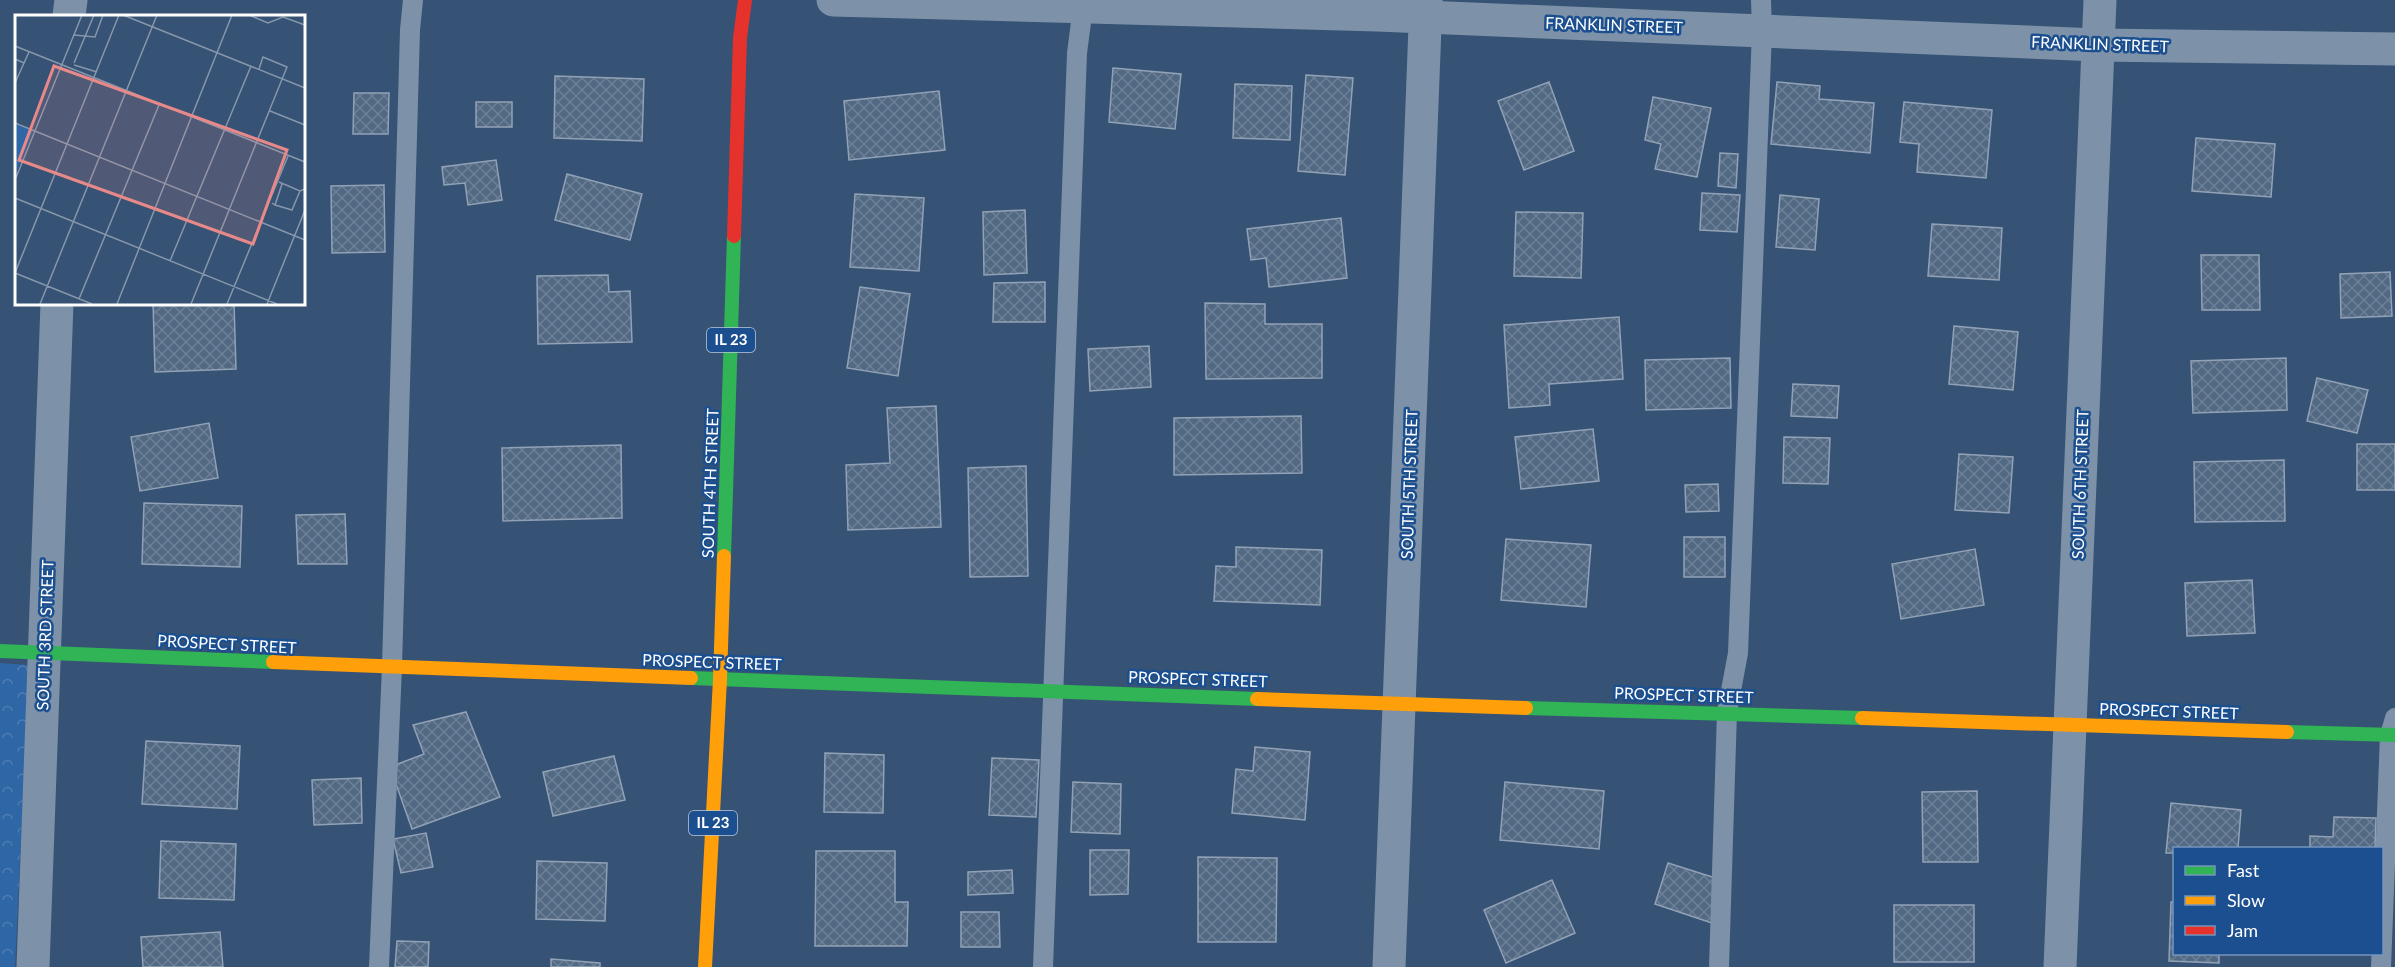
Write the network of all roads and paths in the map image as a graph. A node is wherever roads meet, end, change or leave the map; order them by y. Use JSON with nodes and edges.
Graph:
{"nodes":[{"id":1,"x":71,"y":0,"type":"edge"},
{"id":2,"x":413,"y":0,"type":"edge"},
{"id":3,"x":745,"y":0,"type":"edge"},
{"id":4,"x":833,"y":0,"type":"edge"},
{"id":5,"x":2100,"y":0,"type":"edge"},
{"id":6,"x":1083,"y":7,"type":"junction"},
{"id":7,"x":1426,"y":9,"type":"edge"},
{"id":8,"x":69,"y":15,"type":"edge"},
{"id":9,"x":1762,"y":15,"type":"edge"},
{"id":10,"x":2098,"y":45,"type":"junction"},
{"id":11,"x":2395,"y":49,"type":"edge"},
{"id":12,"x":57,"y":304,"type":"edge"},
{"id":13,"x":0,"y":651,"type":"edge"},
{"id":14,"x":44,"y":652,"type":"junction"},
{"id":15,"x":392,"y":668,"type":"junction"},
{"id":16,"x":720,"y":679,"type":"junction"},
{"id":17,"x":1053,"y":690,"type":"junction"},
{"id":18,"x":1401,"y":704,"type":"junction"},
{"id":19,"x":1726,"y":712,"type":"junction"},
{"id":20,"x":2070,"y":723,"type":"junction"},
{"id":21,"x":2393,"y":730,"type":"edge"},
{"id":22,"x":2383,"y":928,"type":"edge"},
{"id":23,"x":33,"y":967,"type":"edge"},
{"id":24,"x":379,"y":967,"type":"edge"},
{"id":25,"x":705,"y":967,"type":"edge"},
{"id":26,"x":1043,"y":967,"type":"edge"},
{"id":27,"x":1389,"y":967,"type":"edge"},
{"id":28,"x":1719,"y":967,"type":"edge"},
{"id":29,"x":2060,"y":967,"type":"edge"}],
"edges":[{"from":1,"to":8,"type":"street"},
{"from":2,"to":15,"type":"lane"},
{"from":3,"to":16,"type":"street","name":"SOUTH 4TH STREET","number":"IL 23"},
{"from":4,"to":6,"type":"street","name":"FRANKLIN STREET"},
{"from":5,"to":10,"type":"street","name":"SOUTH 6TH STREET"},
{"from":6,"to":7,"type":"street","name":"FRANKLIN STREET"},
{"from":6,"to":17,"type":"lane"},
{"from":7,"to":9,"type":"street","name":"FRANKLIN STREET"},
{"from":7,"to":18,"type":"street","name":"SOUTH 5TH STREET"},
{"from":9,"to":10,"type":"street","name":"FRANKLIN STREET"},
{"from":9,"to":19,"type":"lane"},
{"from":10,"to":11,"type":"street","name":"FRANKLIN STREET"},
{"from":10,"to":20,"type":"street","name":"SOUTH 6TH STREET"},
{"from":12,"to":14,"type":"street","name":"SOUTH 3RD STREET"},
{"from":13,"to":14,"type":"street","name":"PROSPECT STREET"},
{"from":14,"to":15,"type":"street","name":"PROSPECT STREET"},
{"from":14,"to":23,"type":"street","name":"SOUTH 3RD STREET"},
{"from":15,"to":16,"type":"street","name":"PROSPECT STREET"},
{"from":15,"to":24,"type":"lane"},
{"from":16,"to":17,"type":"street","name":"PROSPECT STREET"},
{"from":16,"to":25,"type":"street","name":"SOUTH 4TH STREET","number":"IL 23"},
{"from":17,"to":18,"type":"street","name":"PROSPECT STREET"},
{"from":17,"to":26,"type":"lane"},
{"from":18,"to":19,"type":"street","name":"PROSPECT STREET"},
{"from":18,"to":27,"type":"street","name":"SOUTH 5TH STREET"},
{"from":19,"to":20,"type":"street","name":"PROSPECT STREET"},
{"from":19,"to":28,"type":"lane"},
{"from":20,"to":21,"type":"street","name":"PROSPECT STREET"},
{"from":20,"to":29,"type":"street","name":"SOUTH 6TH STREET"},
{"from":21,"to":22,"type":"lane"}]}
